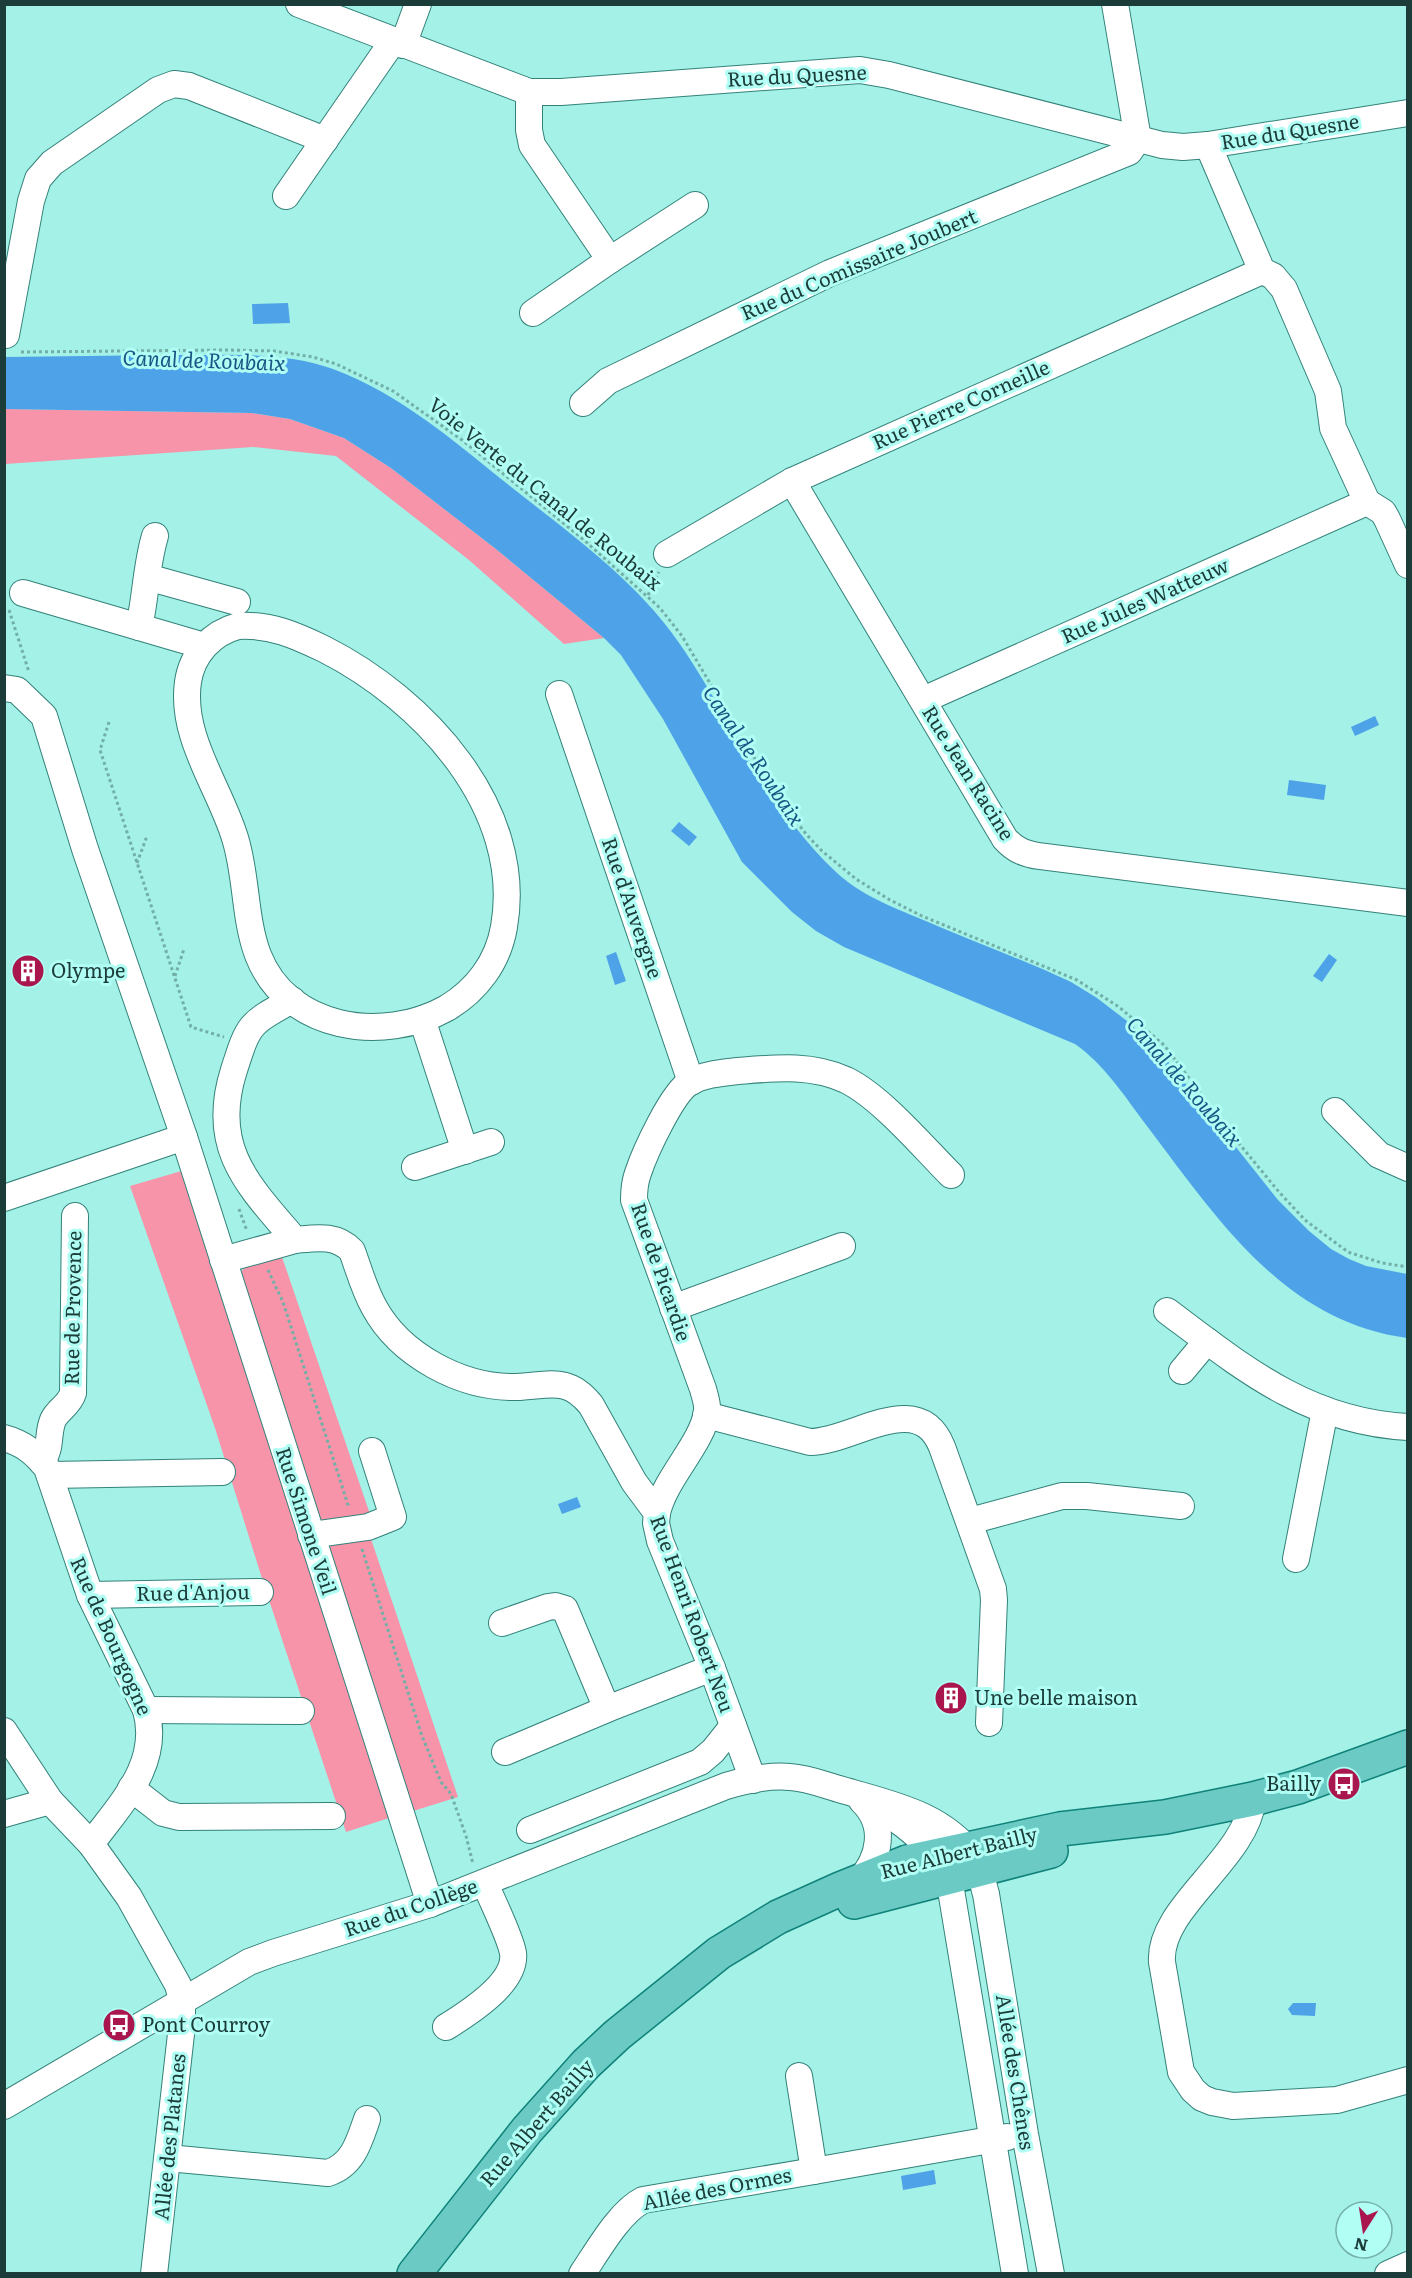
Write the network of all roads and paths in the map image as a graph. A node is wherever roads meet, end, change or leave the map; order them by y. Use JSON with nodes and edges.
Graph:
{"nodes":[{"id":1,"x":299,"y":4,"type":"edge"},
{"id":2,"x":418,"y":4,"type":"edge"},
{"id":3,"x":1115,"y":4,"type":"edge"},
{"id":4,"x":398,"y":43,"type":"junction"},
{"id":5,"x":529,"y":92,"type":"junction"},
{"id":6,"x":1407,"y":113,"type":"edge"},
{"id":7,"x":1138,"y":139,"type":"junction"},
{"id":8,"x":325,"y":140,"type":"junction"},
{"id":9,"x":1208,"y":145,"type":"junction"},
{"id":10,"x":286,"y":196,"type":"dead end"},
{"id":11,"x":695,"y":205,"type":"dead end"},
{"id":12,"x":610,"y":260,"type":"junction"},
{"id":13,"x":1262,"y":271,"type":"junction"},
{"id":14,"x":534,"y":313,"type":"dead end"},
{"id":15,"x":11,"y":343,"type":"edge"},
{"id":16,"x":583,"y":403,"type":"dead end"},
{"id":17,"x":792,"y":481,"type":"junction"},
{"id":18,"x":1367,"y":502,"type":"junction"},
{"id":19,"x":156,"y":536,"type":"dead end"},
{"id":20,"x":667,"y":554,"type":"dead end"},
{"id":21,"x":1407,"y":565,"type":"edge"},
{"id":22,"x":147,"y":577,"type":"junction"},
{"id":23,"x":16,"y":600,"type":"joint"},
{"id":24,"x":237,"y":602,"type":"dead end"},
{"id":25,"x":138,"y":627,"type":"junction"},
{"id":26,"x":204,"y":646,"type":"junction"},
{"id":27,"x":30,"y":673,"type":"dead end"},
{"id":28,"x":4,"y":688,"type":"edge"},
{"id":29,"x":560,"y":694,"type":"dead end"},
{"id":30,"x":923,"y":700,"type":"junction"},
{"id":31,"x":110,"y":722,"type":"dead end"},
{"id":32,"x":147,"y":836,"type":"dead end"},
{"id":33,"x":137,"y":862,"type":"junction"},
{"id":34,"x":1407,"y":903,"type":"edge"},
{"id":35,"x":184,"y":949,"type":"dead end"},
{"id":36,"x":175,"y":977,"type":"junction"},
{"id":37,"x":292,"y":1000,"type":"junction"},
{"id":38,"x":422,"y":1019,"type":"junction"},
{"id":39,"x":243,"y":1042,"type":"junction"},
{"id":40,"x":691,"y":1082,"type":"junction"},
{"id":41,"x":1335,"y":1111,"type":"dead end"},
{"id":42,"x":184,"y":1137,"type":"junction"},
{"id":43,"x":491,"y":1142,"type":"dead end"},
{"id":44,"x":465,"y":1150,"type":"junction"},
{"id":45,"x":415,"y":1167,"type":"dead end"},
{"id":46,"x":1407,"y":1168,"type":"edge"},
{"id":47,"x":951,"y":1175,"type":"dead end"},
{"id":48,"x":4,"y":1198,"type":"edge"},
{"id":49,"x":75,"y":1216,"type":"dead end"},
{"id":50,"x":295,"y":1240,"type":"junction"},
{"id":51,"x":842,"y":1245,"type":"dead end"},
{"id":52,"x":223,"y":1260,"type":"junction"},
{"id":53,"x":1407,"y":1267,"type":"edge"},
{"id":54,"x":673,"y":1308,"type":"junction"},
{"id":55,"x":1167,"y":1311,"type":"dead end"},
{"id":56,"x":1207,"y":1341,"type":"junction"},
{"id":57,"x":1182,"y":1371,"type":"dead end"},
{"id":58,"x":1325,"y":1410,"type":"junction"},
{"id":59,"x":706,"y":1415,"type":"junction"},
{"id":60,"x":1407,"y":1427,"type":"edge"},
{"id":61,"x":4,"y":1438,"type":"edge"},
{"id":62,"x":372,"y":1451,"type":"dead end"},
{"id":63,"x":46,"y":1468,"type":"junction"},
{"id":64,"x":222,"y":1472,"type":"dead end"},
{"id":65,"x":1181,"y":1506,"type":"dead end"},
{"id":66,"x":657,"y":1513,"type":"junction"},
{"id":67,"x":970,"y":1521,"type":"junction"},
{"id":68,"x":311,"y":1535,"type":"junction"},
{"id":69,"x":1296,"y":1559,"type":"dead end"},
{"id":70,"x":260,"y":1592,"type":"dead end"},
{"id":71,"x":90,"y":1595,"type":"junction"},
{"id":72,"x":502,"y":1623,"type":"dead end"},
{"id":73,"x":712,"y":1668,"type":"junction"},
{"id":74,"x":607,"y":1709,"type":"junction"},
{"id":75,"x":146,"y":1710,"type":"junction"},
{"id":76,"x":301,"y":1711,"type":"dead end"},
{"id":77,"x":989,"y":1723,"type":"dead end"},
{"id":78,"x":733,"y":1726,"type":"junction"},
{"id":79,"x":4,"y":1731,"type":"edge"},
{"id":80,"x":1407,"y":1747,"type":"edge"},
{"id":81,"x":505,"y":1752,"type":"dead end"},
{"id":82,"x":753,"y":1780,"type":"junction"},
{"id":83,"x":131,"y":1788,"type":"junction"},
{"id":84,"x":839,"y":1789,"type":"junction"},
{"id":85,"x":1253,"y":1799,"type":"junction"},
{"id":86,"x":51,"y":1801,"type":"junction"},
{"id":87,"x":862,"y":1801,"type":"junction"},
{"id":88,"x":4,"y":1814,"type":"edge"},
{"id":89,"x":332,"y":1816,"type":"dead end"},
{"id":90,"x":530,"y":1830,"type":"dead end"},
{"id":91,"x":91,"y":1844,"type":"junction"},
{"id":92,"x":973,"y":1860,"type":"junction"},
{"id":93,"x":942,"y":1867,"type":"junction"},
{"id":94,"x":859,"y":1881,"type":"junction"},
{"id":95,"x":485,"y":1883,"type":"junction"},
{"id":96,"x":430,"y":1904,"type":"junction"},
{"id":97,"x":676,"y":1988,"type":"junction"},
{"id":98,"x":182,"y":2000,"type":"junction"},
{"id":99,"x":446,"y":2027,"type":"dead end"},
{"id":100,"x":799,"y":2076,"type":"dead end"},
{"id":101,"x":1407,"y":2080,"type":"edge"},
{"id":102,"x":4,"y":2106,"type":"edge"},
{"id":103,"x":367,"y":2119,"type":"dead end"},
{"id":104,"x":1025,"y":2134,"type":"junction"},
{"id":105,"x":992,"y":2139,"type":"junction"},
{"id":106,"x":168,"y":2158,"type":"junction"},
{"id":107,"x":814,"y":2171,"type":"junction"},
{"id":108,"x":1407,"y":2265,"type":"edge"},
{"id":109,"x":154,"y":2274,"type":"edge"},
{"id":110,"x":414,"y":2274,"type":"edge"},
{"id":111,"x":582,"y":2274,"type":"edge"},
{"id":112,"x":1015,"y":2274,"type":"edge"},
{"id":113,"x":1051,"y":2274,"type":"edge"},
{"id":114,"x":1388,"y":2274,"type":"edge"}],
"edges":[{"from":1,"to":4,"type":"street","name":"Rue du Quesne"},
{"from":2,"to":4,"type":"street"},
{"from":3,"to":7,"type":"street"},
{"from":4,"to":5,"type":"street","name":"Rue du Quesne"},
{"from":4,"to":8,"type":"street"},
{"from":5,"to":7,"type":"street","name":"Rue du Quesne"},
{"from":5,"to":12,"type":"street"},
{"from":6,"to":9,"type":"street","name":"Rue du Quesne"},
{"from":7,"to":9,"type":"street","name":"Rue du Quesne"},
{"from":7,"to":16,"type":"street","name":"Rue du Comissaire Joubert"},
{"from":8,"to":10,"type":"street"},
{"from":8,"to":15,"type":"street"},
{"from":9,"to":13,"type":"street"},
{"from":11,"to":12,"type":"street"},
{"from":12,"to":14,"type":"street"},
{"from":13,"to":17,"type":"street","name":"Rue Pierre Corneille"},
{"from":13,"to":18,"type":"street"},
{"from":15,"to":53,"type":"path","name":"Voie Verte du Canal de Roubaix"},
{"from":17,"to":20,"type":"street","name":"Rue Pierre Corneille"},
{"from":17,"to":30,"type":"street","name":"Rue Jean Racine"},
{"from":18,"to":21,"type":"street"},
{"from":18,"to":30,"type":"street","name":"Rue Jules Watteuw"},
{"from":19,"to":22,"type":"street"},
{"from":22,"to":24,"type":"street"},
{"from":22,"to":25,"type":"street"},
{"from":23,"to":25,"type":"street"},
{"from":23,"to":27,"type":"path"},
{"from":25,"to":26,"type":"street"},
{"from":26,"to":37,"type":"street"},
{"from":26,"to":38,"type":"street"},
{"from":28,"to":42,"type":"street","name":"Rue Simone Veil"},
{"from":29,"to":40,"type":"street","name":"Rue d'Auvergne"},
{"from":30,"to":34,"type":"street","name":"Rue Jean Racine"},
{"from":31,"to":33,"type":"path"},
{"from":32,"to":33,"type":"path"},
{"from":33,"to":36,"type":"path"},
{"from":35,"to":36,"type":"path"},
{"from":36,"to":39,"type":"path"},
{"from":37,"to":38,"type":"street"},
{"from":37,"to":39,"type":"street"},
{"from":38,"to":44,"type":"street"},
{"from":39,"to":50,"type":"street"},
{"from":40,"to":47,"type":"street"},
{"from":40,"to":54,"type":"street","name":"Rue de Picardie"},
{"from":41,"to":46,"type":"street"},
{"from":42,"to":48,"type":"street"},
{"from":42,"to":52,"type":"street","name":"Rue Simone Veil"},
{"from":43,"to":44,"type":"street"},
{"from":44,"to":45,"type":"street"},
{"from":49,"to":63,"type":"street","name":"Rue de Provence"},
{"from":50,"to":52,"type":"street","name":"Rue Henri Robert Neu"},
{"from":50,"to":66,"type":"street","name":"Rue Henri Robert Neu"},
{"from":51,"to":54,"type":"street"},
{"from":52,"to":68,"type":"street","name":"Rue Simone Veil"},
{"from":54,"to":59,"type":"street","name":"Rue de Picardie"},
{"from":55,"to":56,"type":"street"},
{"from":56,"to":57,"type":"street"},
{"from":56,"to":58,"type":"street"},
{"from":58,"to":60,"type":"street"},
{"from":58,"to":69,"type":"street"},
{"from":59,"to":66,"type":"street"},
{"from":59,"to":67,"type":"street"},
{"from":61,"to":63,"type":"street"},
{"from":62,"to":68,"type":"street"},
{"from":63,"to":64,"type":"street"},
{"from":63,"to":71,"type":"street","name":"Rue de Bourgogne"},
{"from":65,"to":67,"type":"street"},
{"from":66,"to":73,"type":"street","name":"Rue Henri Robert Neu"},
{"from":67,"to":77,"type":"street"},
{"from":68,"to":96,"type":"street","name":"Rue Simone Veil"},
{"from":70,"to":71,"type":"street","name":"Rue d'Anjou"},
{"from":71,"to":75,"type":"street","name":"Rue de Bourgogne"},
{"from":72,"to":74,"type":"street"},
{"from":73,"to":74,"type":"street"},
{"from":73,"to":78,"type":"street","name":"Rue Henri Robert Neu"},
{"from":74,"to":81,"type":"street"},
{"from":75,"to":76,"type":"street"},
{"from":75,"to":83,"type":"street","name":"Rue de Bourgogne"},
{"from":78,"to":82,"type":"street","name":"Rue Henri Robert Neu"},
{"from":78,"to":90,"type":"street"},
{"from":79,"to":86,"type":"street"},
{"from":80,"to":85,"type":"main road","name":"Rue Albert Bailly"},
{"from":82,"to":84,"type":"street","name":"Rue du Collège"},
{"from":82,"to":95,"type":"street","name":"Rue du Collège"},
{"from":83,"to":89,"type":"street"},
{"from":83,"to":91,"type":"street","name":"Rue de Bourgogne"},
{"from":84,"to":87,"type":"street","name":"Rue du Collège"},
{"from":84,"to":92,"type":"street","name":"Rue du Collège"},
{"from":85,"to":92,"type":"main road","name":"Rue Albert Bailly"},
{"from":85,"to":101,"type":"street"},
{"from":86,"to":88,"type":"street"},
{"from":86,"to":91,"type":"street"},
{"from":87,"to":93,"type":"street","name":"Rue du Collège"},
{"from":87,"to":94,"type":"street"},
{"from":91,"to":98,"type":"street"},
{"from":92,"to":93,"type":"main road","name":"Rue Albert Bailly"},
{"from":92,"to":104,"type":"street","name":"Allée des Chênes"},
{"from":93,"to":94,"type":"main road","name":"Rue Albert Bailly"},
{"from":93,"to":97,"type":"main road","name":"Rue Albert Bailly"},
{"from":93,"to":105,"type":"street","name":"Allée des Chênes"},
{"from":94,"to":97,"type":"main road","name":"Rue Albert Bailly"},
{"from":95,"to":96,"type":"street","name":"Rue du Collège"},
{"from":95,"to":99,"type":"street"},
{"from":96,"to":98,"type":"street","name":"Rue du Collège"},
{"from":97,"to":110,"type":"main road","name":"Rue Albert Bailly"},
{"from":98,"to":102,"type":"street","name":"Rue du Collège"},
{"from":98,"to":106,"type":"street","name":"Allée des Platanes"},
{"from":100,"to":107,"type":"street","name":"Allée des Ormes"},
{"from":103,"to":106,"type":"street"},
{"from":104,"to":105,"type":"street","name":"Allée des Ormes"},
{"from":104,"to":113,"type":"street","name":"Allée des Chênes"},
{"from":105,"to":107,"type":"street","name":"Allée des Ormes"},
{"from":105,"to":112,"type":"street","name":"Allée des Chênes"},
{"from":106,"to":109,"type":"street","name":"Allée des Platanes"},
{"from":107,"to":111,"type":"street","name":"Allée des Ormes"},
{"from":108,"to":114,"type":"street"}]}
